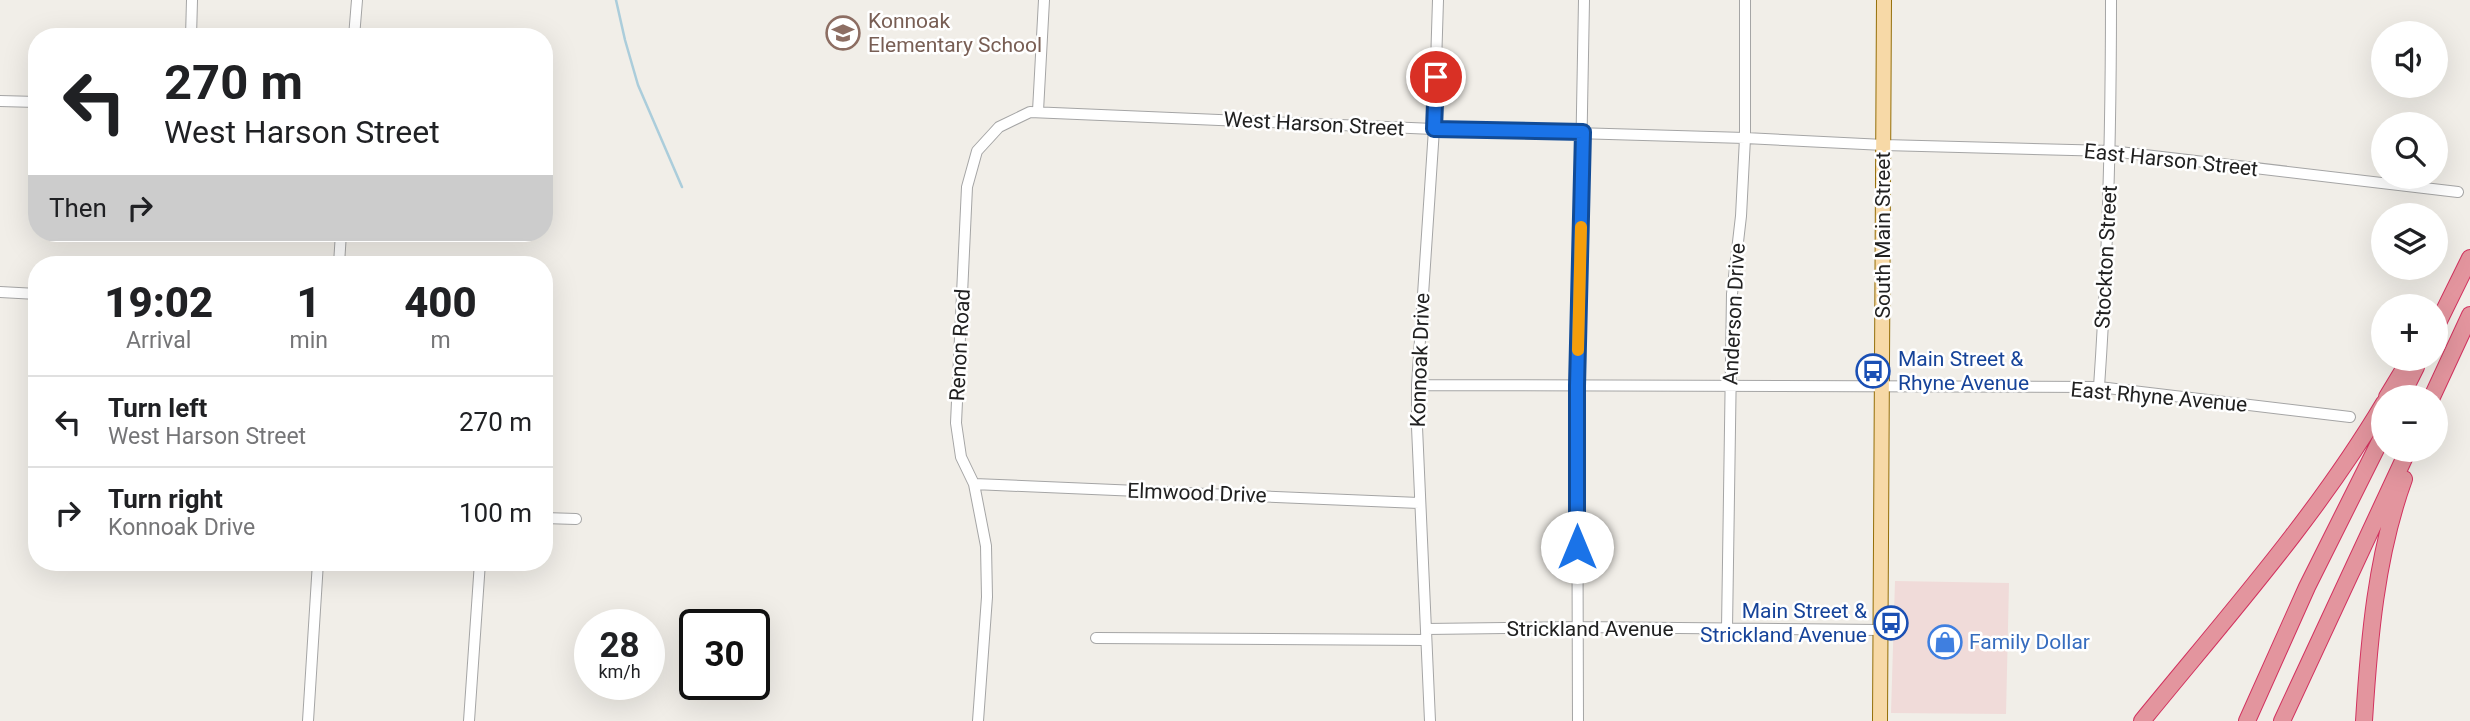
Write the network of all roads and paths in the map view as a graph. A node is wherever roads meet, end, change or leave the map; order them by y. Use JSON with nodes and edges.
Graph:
{"nodes":[{"id":1,"x":192,"y":0,"type":"edge"},
{"id":2,"x":356,"y":0,"type":"edge"},
{"id":3,"x":1044,"y":0,"type":"edge"},
{"id":4,"x":1438,"y":0,"type":"edge"},
{"id":5,"x":1584,"y":0,"type":"edge"},
{"id":6,"x":1745,"y":0,"type":"edge"},
{"id":7,"x":1884,"y":0,"type":"edge"},
{"id":8,"x":2111,"y":0,"type":"edge"},
{"id":9,"x":191,"y":28,"type":"edge"},
{"id":10,"x":354,"y":28,"type":"edge"},
{"id":11,"x":0,"y":101,"type":"edge"},
{"id":12,"x":28,"y":102,"type":"edge"},
{"id":13,"x":1038,"y":111,"type":"junction"},
{"id":14,"x":1434,"y":129,"type":"junction"},
{"id":15,"x":1583,"y":132,"type":"junction"},
{"id":16,"x":1745,"y":138,"type":"junction"},
{"id":17,"x":1884,"y":145,"type":"junction"},
{"id":18,"x":2110,"y":151,"type":"junction"},
{"id":19,"x":2458,"y":192,"type":"dead end"},
{"id":20,"x":2470,"y":258,"type":"edge"},
{"id":21,"x":0,"y":292,"type":"edge"},
{"id":22,"x":28,"y":294,"type":"edge"},
{"id":23,"x":2448,"y":295,"type":"edge"},
{"id":24,"x":2448,"y":303,"type":"edge"},
{"id":25,"x":2470,"y":316,"type":"edge"},
{"id":26,"x":1417,"y":385,"type":"junction"},
{"id":27,"x":2438,"y":385,"type":"edge"},
{"id":28,"x":1577,"y":386,"type":"junction"},
{"id":29,"x":1729,"y":387,"type":"junction"},
{"id":30,"x":1883,"y":387,"type":"junction"},
{"id":31,"x":2099,"y":387,"type":"junction"},
{"id":32,"x":2350,"y":417,"type":"dead end"},
{"id":33,"x":2371,"y":424,"type":"edge"},
{"id":34,"x":2371,"y":459,"type":"edge"},
{"id":35,"x":2402,"y":462,"type":"edge"},
{"id":36,"x":2410,"y":462,"type":"edge"},
{"id":37,"x":974,"y":484,"type":"junction"},
{"id":38,"x":1419,"y":503,"type":"junction"},
{"id":39,"x":553,"y":518,"type":"edge"},
{"id":40,"x":576,"y":519,"type":"dead end"},
{"id":41,"x":317,"y":571,"type":"edge"},
{"id":42,"x":479,"y":571,"type":"edge"},
{"id":43,"x":1577,"y":627,"type":"junction"},
{"id":44,"x":1727,"y":629,"type":"junction"},
{"id":45,"x":1880,"y":630,"type":"junction"},
{"id":46,"x":1426,"y":635,"type":"junction"},
{"id":47,"x":1096,"y":638,"type":"dead end"},
{"id":48,"x":308,"y":721,"type":"edge"},
{"id":49,"x":469,"y":721,"type":"edge"},
{"id":50,"x":978,"y":721,"type":"edge"},
{"id":51,"x":1430,"y":721,"type":"edge"},
{"id":52,"x":1578,"y":721,"type":"edge"},
{"id":53,"x":1881,"y":721,"type":"edge"},
{"id":54,"x":2142,"y":721,"type":"edge"},
{"id":55,"x":2247,"y":721,"type":"edge"},
{"id":56,"x":2282,"y":721,"type":"edge"},
{"id":57,"x":2364,"y":721,"type":"edge"}],
"edges":[{"from":1,"to":9,"type":"street"},
{"from":2,"to":10,"type":"street"},
{"from":3,"to":13,"type":"street"},
{"from":4,"to":14,"type":"street","name":"Konnoak Drive"},
{"from":5,"to":15,"type":"street"},
{"from":6,"to":16,"type":"street","name":"Anderson Drive"},
{"from":7,"to":17,"type":"main road","name":"South Main Street"},
{"from":8,"to":18,"type":"street","name":"Stockton Street"},
{"from":11,"to":12,"type":"street"},
{"from":13,"to":14,"type":"street","name":"West Harson Street"},
{"from":13,"to":37,"type":"street","name":"Renon Road"},
{"from":14,"to":15,"type":"street","name":"West Harson Street"},
{"from":14,"to":26,"type":"street","name":"Konnoak Drive"},
{"from":15,"to":16,"type":"street","name":"West Harson Street"},
{"from":15,"to":28,"type":"street"},
{"from":16,"to":17,"type":"street","name":"West Harson Street"},
{"from":16,"to":29,"type":"street","name":"Anderson Drive"},
{"from":17,"to":18,"type":"street","name":"East Harson Street"},
{"from":17,"to":30,"type":"main road","name":"South Main Street"},
{"from":18,"to":19,"type":"street","name":"East Harson Street"},
{"from":18,"to":31,"type":"street","name":"Stockton Street"},
{"from":20,"to":23,"type":"highway"},
{"from":20,"to":24,"type":"highway"},
{"from":21,"to":22,"type":"street"},
{"from":25,"to":27,"type":"highway"},
{"from":26,"to":28,"type":"street","name":"East Rhyne Avenue"},
{"from":26,"to":38,"type":"street","name":"Konnoak Drive"},
{"from":28,"to":29,"type":"street","name":"East Rhyne Avenue"},
{"from":28,"to":43,"type":"street"},
{"from":29,"to":30,"type":"street","name":"East Rhyne Avenue"},
{"from":29,"to":44,"type":"street","name":"Anderson Drive"},
{"from":30,"to":31,"type":"street","name":"East Rhyne Avenue"},
{"from":30,"to":45,"type":"main road","name":"South Main Street"},
{"from":31,"to":32,"type":"street","name":"East Rhyne Avenue"},
{"from":33,"to":54,"type":"highway"},
{"from":34,"to":55,"type":"highway"},
{"from":35,"to":56,"type":"highway"},
{"from":36,"to":57,"type":"highway"},
{"from":37,"to":38,"type":"street","name":"Elmwood Drive"},
{"from":37,"to":50,"type":"street","name":"Renon Road"},
{"from":38,"to":46,"type":"street","name":"Konnoak Drive"},
{"from":39,"to":40,"type":"street"},
{"from":41,"to":48,"type":"street"},
{"from":42,"to":49,"type":"street"},
{"from":43,"to":44,"type":"street","name":"Strickland Avenue"},
{"from":43,"to":46,"type":"street","name":"Strickland Avenue"},
{"from":43,"to":52,"type":"street"},
{"from":44,"to":45,"type":"street","name":"Strickland Avenue"},
{"from":45,"to":53,"type":"main road","name":"South Main Street"},
{"from":46,"to":47,"type":"street","name":"Strickland Avenue"},
{"from":46,"to":51,"type":"street","name":"Konnoak Drive"}]}
